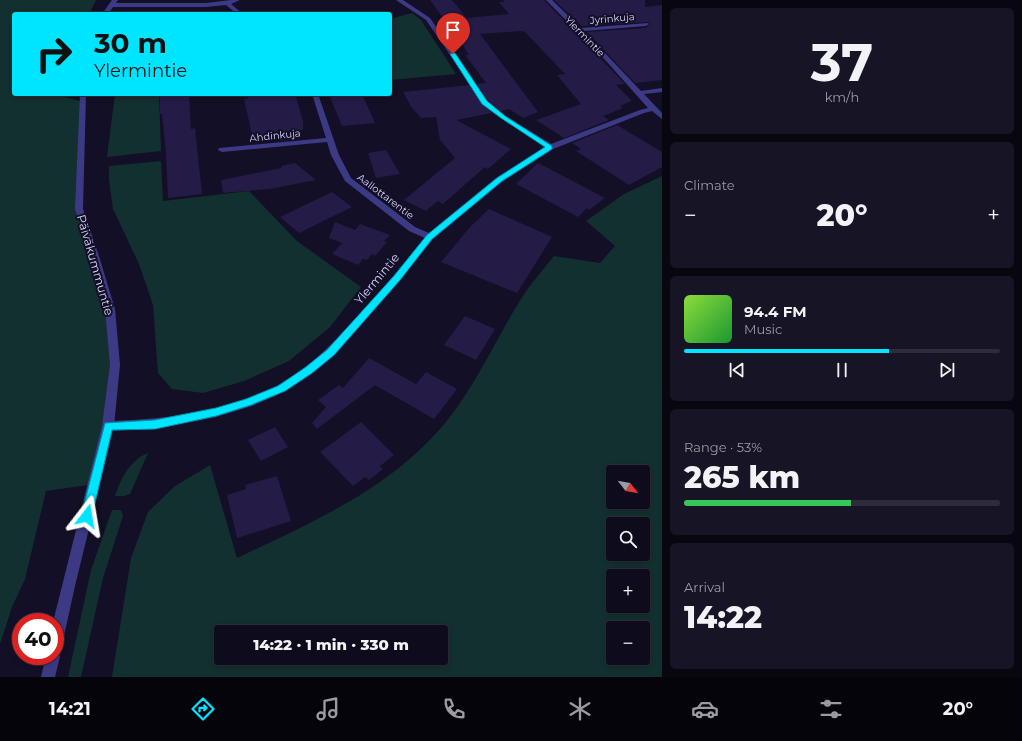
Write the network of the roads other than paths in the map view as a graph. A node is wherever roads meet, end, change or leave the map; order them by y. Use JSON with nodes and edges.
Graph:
{"nodes":[{"id":1,"x":237,"y":0,"type":"edge"},
{"id":2,"x":399,"y":0,"type":"edge"},
{"id":3,"x":549,"y":0,"type":"edge"},
{"id":4,"x":113,"y":2,"type":"edge"},
{"id":5,"x":227,"y":3,"type":"junction"},
{"id":6,"x":106,"y":12,"type":"edge"},
{"id":7,"x":238,"y":12,"type":"edge"},
{"id":8,"x":646,"y":24,"type":"dead end"},
{"id":9,"x":580,"y":30,"type":"junction"},
{"id":10,"x":662,"y":90,"type":"edge"},
{"id":11,"x":640,"y":93,"type":"junction"},
{"id":12,"x":83,"y":96,"type":"edge"},
{"id":13,"x":316,"y":96,"type":"edge"},
{"id":14,"x":652,"y":109,"type":"junction"},
{"id":15,"x":662,"y":117,"type":"edge"},
{"id":16,"x":330,"y":140,"type":"junction"},
{"id":17,"x":550,"y":147,"type":"junction"},
{"id":18,"x":222,"y":150,"type":"dead end"},
{"id":19,"x":430,"y":237,"type":"junction"},
{"id":20,"x":108,"y":426,"type":"junction"},
{"id":21,"x":62,"y":613,"type":"edge"},
{"id":22,"x":50,"y":665,"type":"edge"},
{"id":23,"x":48,"y":677,"type":"edge"}],
"edges":[{"from":1,"to":5,"type":"street"},
{"from":2,"to":17,"type":"street"},
{"from":3,"to":9,"type":"street","name":"Ylermintie"},
{"from":4,"to":5,"type":"street"},
{"from":4,"to":6,"type":"street"},
{"from":5,"to":7,"type":"street"},
{"from":8,"to":9,"type":"street","name":"Jyrinkuja"},
{"from":9,"to":11,"type":"street","name":"Ylermintie"},
{"from":10,"to":11,"type":"street"},
{"from":11,"to":14,"type":"street","name":"Ylermintie"},
{"from":12,"to":20,"type":"street","name":"Päiväkummuntie"},
{"from":13,"to":16,"type":"street","name":"Aallottarentie"},
{"from":14,"to":15,"type":"street","name":"Ylermintie"},
{"from":14,"to":17,"type":"street","name":"Ylermintie"},
{"from":16,"to":18,"type":"street","name":"Ahdinkuja"},
{"from":16,"to":19,"type":"street","name":"Aallottarentie"},
{"from":17,"to":19,"type":"street","name":"Ylermintie"},
{"from":19,"to":20,"type":"street","name":"Ylermintie"},
{"from":20,"to":21,"type":"street","name":"Päiväkummuntie"},
{"from":22,"to":23,"type":"street"}]}
